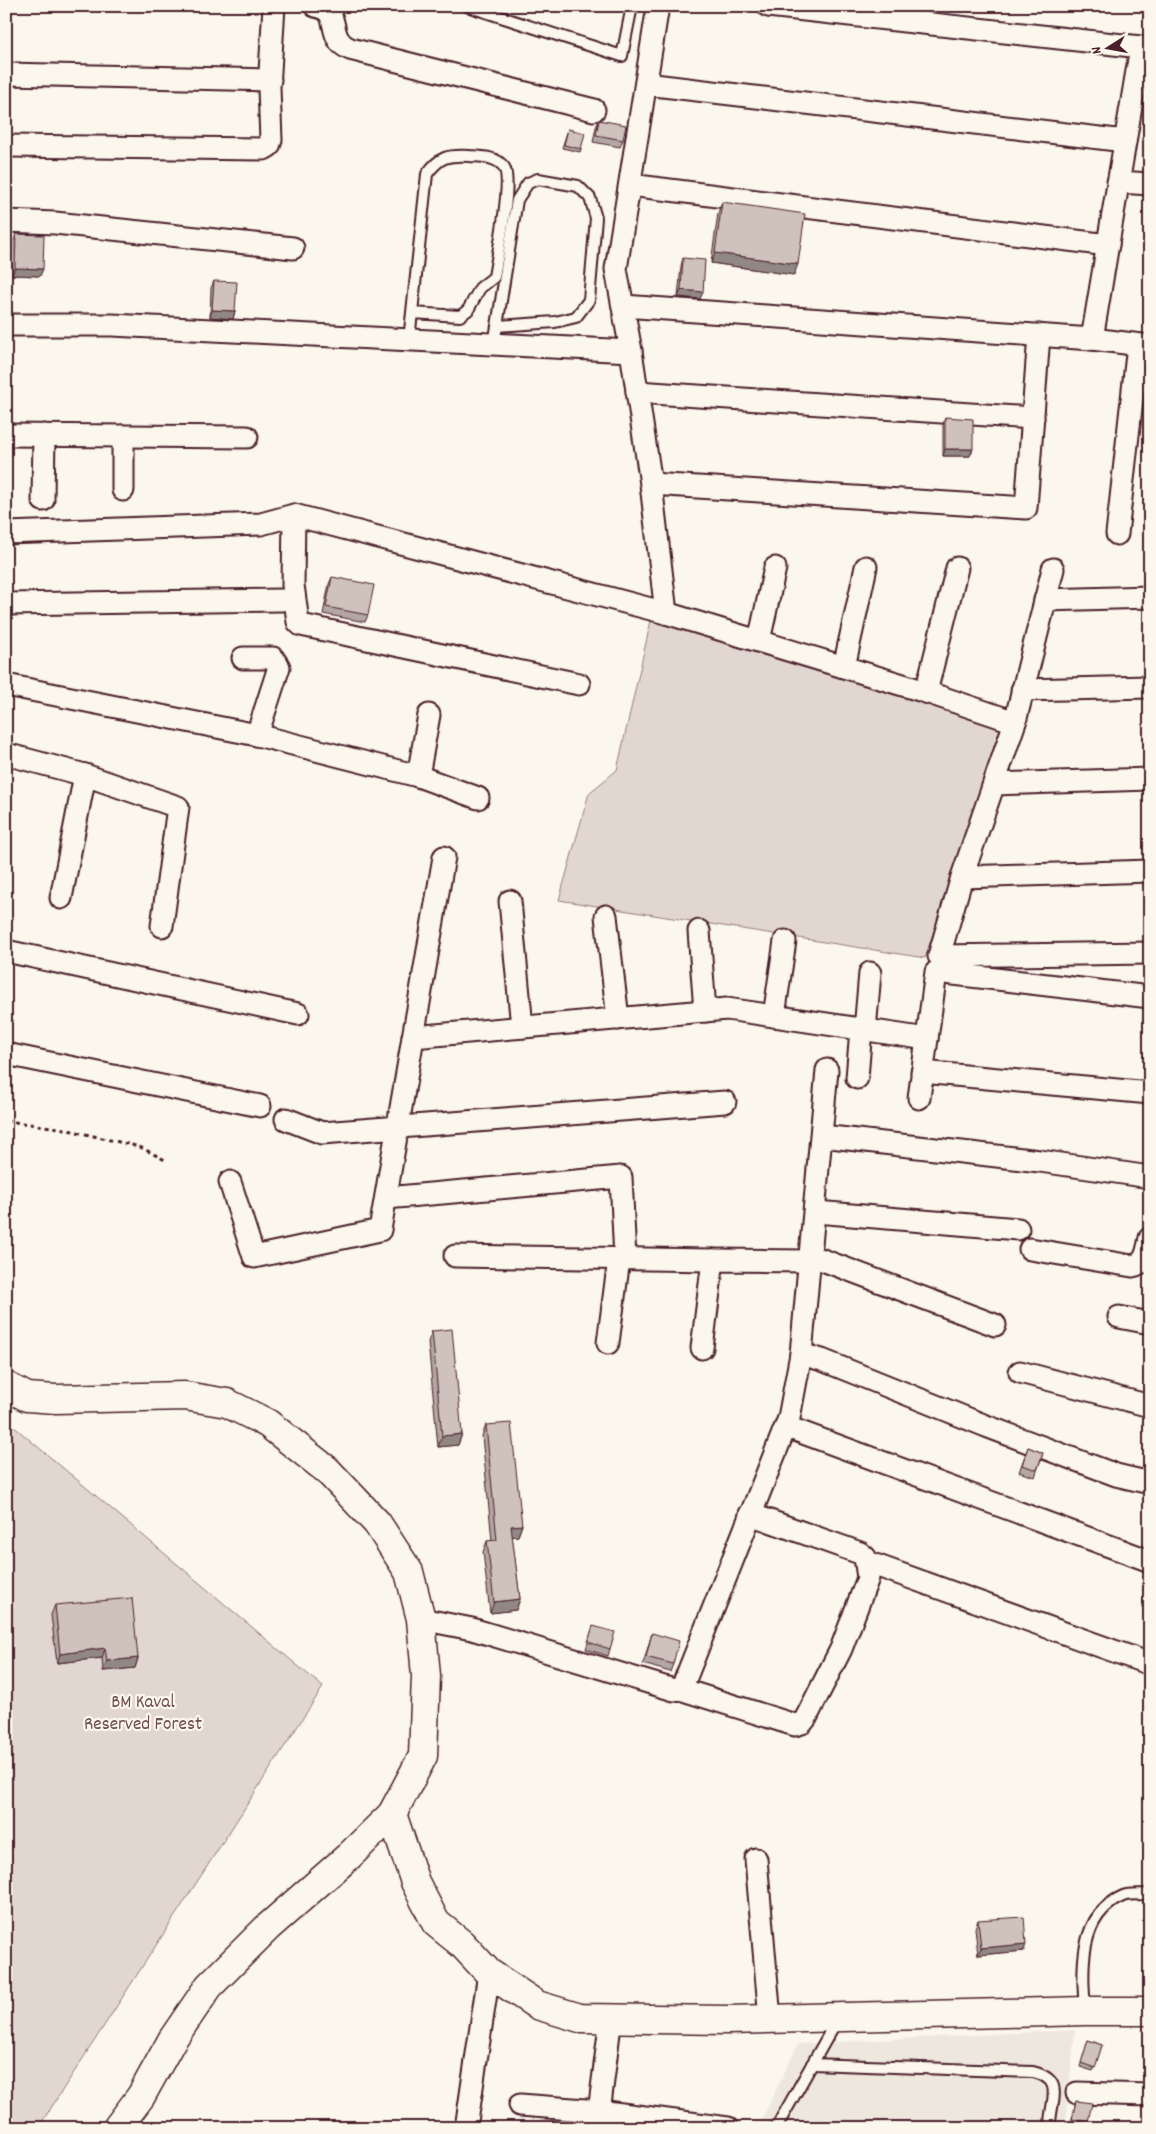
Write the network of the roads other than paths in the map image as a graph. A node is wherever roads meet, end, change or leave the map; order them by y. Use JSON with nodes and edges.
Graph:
{"nodes":[{"id":1,"x":274,"y":6,"type":"edge"},
{"id":2,"x":314,"y":6,"type":"edge"},
{"id":3,"x":467,"y":6,"type":"edge"},
{"id":4,"x":632,"y":6,"type":"edge"},
{"id":5,"x":658,"y":6,"type":"edge"},
{"id":6,"x":768,"y":6,"type":"edge"},
{"id":7,"x":1145,"y":41,"type":"edge"},
{"id":8,"x":6,"y":74,"type":"edge"},
{"id":9,"x":270,"y":80,"type":"junction"},
{"id":10,"x":646,"y":84,"type":"junction"},
{"id":11,"x":594,"y":110,"type":"dead end"},
{"id":12,"x":1125,"y":141,"type":"junction"},
{"id":13,"x":6,"y":146,"type":"edge"},
{"id":14,"x":1118,"y":182,"type":"junction"},
{"id":15,"x":630,"y":184,"type":"junction"},
{"id":16,"x":1150,"y":184,"type":"edge"},
{"id":17,"x":6,"y":221,"type":"edge"},
{"id":18,"x":1108,"y":245,"type":"junction"},
{"id":19,"x":293,"y":248,"type":"dead end"},
{"id":20,"x":623,"y":306,"type":"junction"},
{"id":21,"x":412,"y":313,"type":"junction"},
{"id":22,"x":6,"y":326,"type":"edge"},
{"id":23,"x":495,"y":335,"type":"junction"},
{"id":24,"x":1039,"y":335,"type":"junction"},
{"id":25,"x":1092,"y":339,"type":"junction"},
{"id":26,"x":409,"y":340,"type":"junction"},
{"id":27,"x":1144,"y":345,"type":"edge"},
{"id":28,"x":631,"y":351,"type":"junction"},
{"id":29,"x":638,"y":392,"type":"junction"},
{"id":30,"x":1032,"y":418,"type":"junction"},
{"id":31,"x":6,"y":435,"type":"edge"},
{"id":32,"x":44,"y":435,"type":"junction"},
{"id":33,"x":123,"y":436,"type":"junction"},
{"id":34,"x":247,"y":437,"type":"dead end"},
{"id":35,"x":651,"y":484,"type":"junction"},
{"id":36,"x":123,"y":490,"type":"dead end"},
{"id":37,"x":43,"y":500,"type":"dead end"},
{"id":38,"x":294,"y":515,"type":"junction"},
{"id":39,"x":6,"y":532,"type":"edge"},
{"id":40,"x":1117,"y":534,"type":"dead end"},
{"id":41,"x":866,"y":567,"type":"dead end"},
{"id":42,"x":775,"y":568,"type":"dead end"},
{"id":43,"x":957,"y":568,"type":"dead end"},
{"id":44,"x":1053,"y":569,"type":"dead end"},
{"id":45,"x":1150,"y":597,"type":"edge"},
{"id":46,"x":282,"y":600,"type":"dead end"},
{"id":47,"x":1045,"y":600,"type":"junction"},
{"id":48,"x":6,"y":604,"type":"edge"},
{"id":49,"x":666,"y":612,"type":"junction"},
{"id":50,"x":759,"y":641,"type":"junction"},
{"id":51,"x":243,"y":658,"type":"dead end"},
{"id":52,"x":844,"y":667,"type":"junction"},
{"id":53,"x":579,"y":684,"type":"dead end"},
{"id":54,"x":6,"y":685,"type":"edge"},
{"id":55,"x":1150,"y":687,"type":"edge"},
{"id":56,"x":1022,"y":690,"type":"junction"},
{"id":57,"x":926,"y":692,"type":"junction"},
{"id":58,"x":429,"y":715,"type":"dead end"},
{"id":59,"x":1014,"y":722,"type":"junction"},
{"id":60,"x":257,"y":735,"type":"junction"},
{"id":61,"x":6,"y":754,"type":"edge"},
{"id":62,"x":85,"y":775,"type":"junction"},
{"id":63,"x":418,"y":776,"type":"junction"},
{"id":64,"x":1150,"y":779,"type":"edge"},
{"id":65,"x":994,"y":784,"type":"junction"},
{"id":66,"x":478,"y":798,"type":"dead end"},
{"id":67,"x":444,"y":857,"type":"dead end"},
{"id":68,"x":1150,"y":871,"type":"edge"},
{"id":69,"x":962,"y":877,"type":"junction"},
{"id":70,"x":61,"y":898,"type":"dead end"},
{"id":71,"x":510,"y":901,"type":"dead end"},
{"id":72,"x":606,"y":916,"type":"dead end"},
{"id":73,"x":162,"y":926,"type":"dead end"},
{"id":74,"x":699,"y":930,"type":"dead end"},
{"id":75,"x":785,"y":941,"type":"dead end"},
{"id":76,"x":6,"y":952,"type":"edge"},
{"id":77,"x":1150,"y":953,"type":"edge"},
{"id":78,"x":870,"y":973,"type":"dead end"},
{"id":79,"x":1150,"y":997,"type":"edge"},
{"id":80,"x":705,"y":1011,"type":"junction"},
{"id":81,"x":298,"y":1014,"type":"dead end"},
{"id":82,"x":774,"y":1016,"type":"junction"},
{"id":83,"x":618,"y":1019,"type":"junction"},
{"id":84,"x":522,"y":1027,"type":"junction"},
{"id":85,"x":863,"y":1029,"type":"junction"},
{"id":86,"x":413,"y":1037,"type":"junction"},
{"id":87,"x":927,"y":1039,"type":"junction"},
{"id":88,"x":6,"y":1054,"type":"edge"},
{"id":89,"x":828,"y":1070,"type":"dead end"},
{"id":90,"x":922,"y":1072,"type":"junction"},
{"id":91,"x":857,"y":1078,"type":"dead end"},
{"id":92,"x":1150,"y":1093,"type":"edge"},
{"id":93,"x":918,"y":1098,"type":"dead end"},
{"id":94,"x":725,"y":1102,"type":"dead end"},
{"id":95,"x":260,"y":1106,"type":"dead end"},
{"id":96,"x":286,"y":1119,"type":"dead end"},
{"id":97,"x":398,"y":1127,"type":"junction"},
{"id":98,"x":822,"y":1136,"type":"junction"},
{"id":99,"x":1150,"y":1176,"type":"edge"},
{"id":100,"x":230,"y":1182,"type":"dead end"},
{"id":101,"x":386,"y":1198,"type":"junction"},
{"id":102,"x":816,"y":1212,"type":"junction"},
{"id":103,"x":1018,"y":1230,"type":"dead end"},
{"id":104,"x":1150,"y":1238,"type":"edge"},
{"id":105,"x":1030,"y":1249,"type":"dead end"},
{"id":106,"x":455,"y":1256,"type":"dead end"},
{"id":107,"x":622,"y":1259,"type":"junction"},
{"id":108,"x":812,"y":1259,"type":"junction"},
{"id":109,"x":713,"y":1260,"type":"junction"},
{"id":110,"x":1119,"y":1318,"type":"dead end"},
{"id":111,"x":1150,"y":1324,"type":"edge"},
{"id":112,"x":995,"y":1325,"type":"dead end"},
{"id":113,"x":608,"y":1343,"type":"dead end"},
{"id":114,"x":702,"y":1348,"type":"dead end"},
{"id":115,"x":801,"y":1354,"type":"junction"},
{"id":116,"x":1020,"y":1372,"type":"dead end"},
{"id":117,"x":6,"y":1386,"type":"edge"},
{"id":118,"x":1150,"y":1406,"type":"edge"},
{"id":119,"x":787,"y":1427,"type":"junction"},
{"id":120,"x":1150,"y":1483,"type":"edge"},
{"id":121,"x":750,"y":1514,"type":"junction"},
{"id":122,"x":1150,"y":1561,"type":"edge"},
{"id":123,"x":868,"y":1562,"type":"junction"},
{"id":124,"x":421,"y":1619,"type":"junction"},
{"id":125,"x":1150,"y":1664,"type":"edge"},
{"id":126,"x":680,"y":1689,"type":"junction"},
{"id":127,"x":392,"y":1814,"type":"junction"},
{"id":128,"x":756,"y":1859,"type":"dead end"},
{"id":129,"x":1150,"y":1894,"type":"edge"},
{"id":130,"x":489,"y":1973,"type":"junction"},
{"id":131,"x":1085,"y":2010,"type":"junction"},
{"id":132,"x":1150,"y":2011,"type":"edge"},
{"id":133,"x":611,"y":2017,"type":"junction"},
{"id":134,"x":838,"y":2018,"type":"junction"},
{"id":135,"x":770,"y":2019,"type":"junction"},
{"id":136,"x":812,"y":2064,"type":"junction"},
{"id":137,"x":1077,"y":2093,"type":"dead end"},
{"id":138,"x":1150,"y":2095,"type":"edge"},
{"id":139,"x":520,"y":2105,"type":"dead end"},
{"id":140,"x":598,"y":2120,"type":"edge"},
{"id":141,"x":117,"y":2128,"type":"edge"},
{"id":142,"x":466,"y":2128,"type":"edge"},
{"id":143,"x":728,"y":2128,"type":"edge"},
{"id":144,"x":776,"y":2128,"type":"edge"},
{"id":145,"x":1050,"y":2128,"type":"edge"}],
"edges":[{"from":1,"to":9,"type":"street"},
{"from":2,"to":11,"type":"street"},
{"from":3,"to":4,"type":"lane"},
{"from":5,"to":10,"type":"street"},
{"from":6,"to":7,"type":"street"},
{"from":7,"to":12,"type":"street"},
{"from":8,"to":9,"type":"street"},
{"from":9,"to":13,"type":"street"},
{"from":10,"to":12,"type":"street"},
{"from":10,"to":15,"type":"street"},
{"from":12,"to":14,"type":"street"},
{"from":14,"to":16,"type":"street"},
{"from":14,"to":18,"type":"street"},
{"from":15,"to":18,"type":"street"},
{"from":15,"to":20,"type":"street"},
{"from":17,"to":19,"type":"street"},
{"from":18,"to":25,"type":"street"},
{"from":20,"to":24,"type":"street"},
{"from":20,"to":28,"type":"street"},
{"from":21,"to":21,"type":"lane"},
{"from":21,"to":26,"type":"lane"},
{"from":22,"to":26,"type":"street"},
{"from":23,"to":23,"type":"lane"},
{"from":23,"to":26,"type":"street"},
{"from":23,"to":28,"type":"street"},
{"from":24,"to":25,"type":"street"},
{"from":24,"to":30,"type":"street"},
{"from":25,"to":27,"type":"street"},
{"from":27,"to":40,"type":"street"},
{"from":28,"to":29,"type":"street"},
{"from":29,"to":30,"type":"street"},
{"from":29,"to":35,"type":"street"},
{"from":30,"to":35,"type":"street"},
{"from":31,"to":32,"type":"street"},
{"from":32,"to":33,"type":"street"},
{"from":32,"to":37,"type":"street"},
{"from":33,"to":34,"type":"street"},
{"from":33,"to":36,"type":"street"},
{"from":35,"to":49,"type":"street"},
{"from":38,"to":39,"type":"street"},
{"from":38,"to":49,"type":"street"},
{"from":38,"to":53,"type":"street"},
{"from":41,"to":52,"type":"street"},
{"from":42,"to":50,"type":"street"},
{"from":43,"to":57,"type":"street"},
{"from":44,"to":47,"type":"street"},
{"from":45,"to":47,"type":"street"},
{"from":46,"to":48,"type":"street"},
{"from":47,"to":56,"type":"street"},
{"from":49,"to":50,"type":"street"},
{"from":50,"to":52,"type":"street"},
{"from":51,"to":60,"type":"street"},
{"from":52,"to":57,"type":"street"},
{"from":54,"to":60,"type":"street"},
{"from":55,"to":56,"type":"street"},
{"from":56,"to":59,"type":"street"},
{"from":57,"to":59,"type":"street"},
{"from":58,"to":63,"type":"street"},
{"from":59,"to":65,"type":"street"},
{"from":60,"to":63,"type":"street"},
{"from":61,"to":62,"type":"street"},
{"from":62,"to":70,"type":"street"},
{"from":62,"to":73,"type":"street"},
{"from":63,"to":66,"type":"street"},
{"from":64,"to":65,"type":"street"},
{"from":65,"to":69,"type":"street"},
{"from":67,"to":86,"type":"street"},
{"from":68,"to":69,"type":"street"},
{"from":69,"to":77,"type":"street"},
{"from":71,"to":84,"type":"street"},
{"from":72,"to":83,"type":"street"},
{"from":74,"to":80,"type":"street"},
{"from":75,"to":82,"type":"street"},
{"from":76,"to":81,"type":"street"},
{"from":78,"to":85,"type":"street"},
{"from":79,"to":87,"type":"street"},
{"from":80,"to":82,"type":"street"},
{"from":80,"to":83,"type":"street"},
{"from":82,"to":85,"type":"street"},
{"from":83,"to":84,"type":"street"},
{"from":84,"to":86,"type":"street"},
{"from":85,"to":87,"type":"street"},
{"from":85,"to":91,"type":"street"},
{"from":86,"to":97,"type":"street"},
{"from":87,"to":90,"type":"street"},
{"from":88,"to":95,"type":"street"},
{"from":89,"to":98,"type":"street"},
{"from":90,"to":92,"type":"street"},
{"from":90,"to":93,"type":"street"},
{"from":94,"to":97,"type":"street"},
{"from":96,"to":97,"type":"street"},
{"from":97,"to":101,"type":"street"},
{"from":98,"to":99,"type":"street"},
{"from":98,"to":102,"type":"street"},
{"from":100,"to":101,"type":"street"},
{"from":101,"to":107,"type":"street"},
{"from":102,"to":103,"type":"street"},
{"from":102,"to":108,"type":"street"},
{"from":104,"to":105,"type":"street"},
{"from":106,"to":107,"type":"street"},
{"from":107,"to":109,"type":"street"},
{"from":107,"to":113,"type":"street"},
{"from":108,"to":109,"type":"street"},
{"from":108,"to":112,"type":"street"},
{"from":108,"to":115,"type":"street"},
{"from":109,"to":114,"type":"street"},
{"from":110,"to":111,"type":"street"},
{"from":115,"to":119,"type":"street"},
{"from":115,"to":120,"type":"street"},
{"from":116,"to":118,"type":"street"},
{"from":117,"to":124,"type":"main road"},
{"from":119,"to":121,"type":"street"},
{"from":119,"to":122,"type":"street"},
{"from":121,"to":123,"type":"street"},
{"from":121,"to":126,"type":"street"},
{"from":123,"to":125,"type":"street"},
{"from":123,"to":126,"type":"street"},
{"from":124,"to":126,"type":"street"},
{"from":124,"to":127,"type":"main road"},
{"from":127,"to":130,"type":"main road"},
{"from":127,"to":141,"type":"main road"},
{"from":128,"to":135,"type":"street"},
{"from":129,"to":131,"type":"lane"},
{"from":130,"to":133,"type":"main road"},
{"from":130,"to":142,"type":"street"},
{"from":131,"to":132,"type":"main road"},
{"from":131,"to":134,"type":"main road"},
{"from":133,"to":135,"type":"main road"},
{"from":133,"to":140,"type":"street"},
{"from":134,"to":135,"type":"main road"},
{"from":134,"to":136,"type":"lane"},
{"from":136,"to":144,"type":"lane"},
{"from":136,"to":145,"type":"lane"},
{"from":137,"to":138,"type":"street"},
{"from":139,"to":140,"type":"street"},
{"from":140,"to":143,"type":"street"}]}
